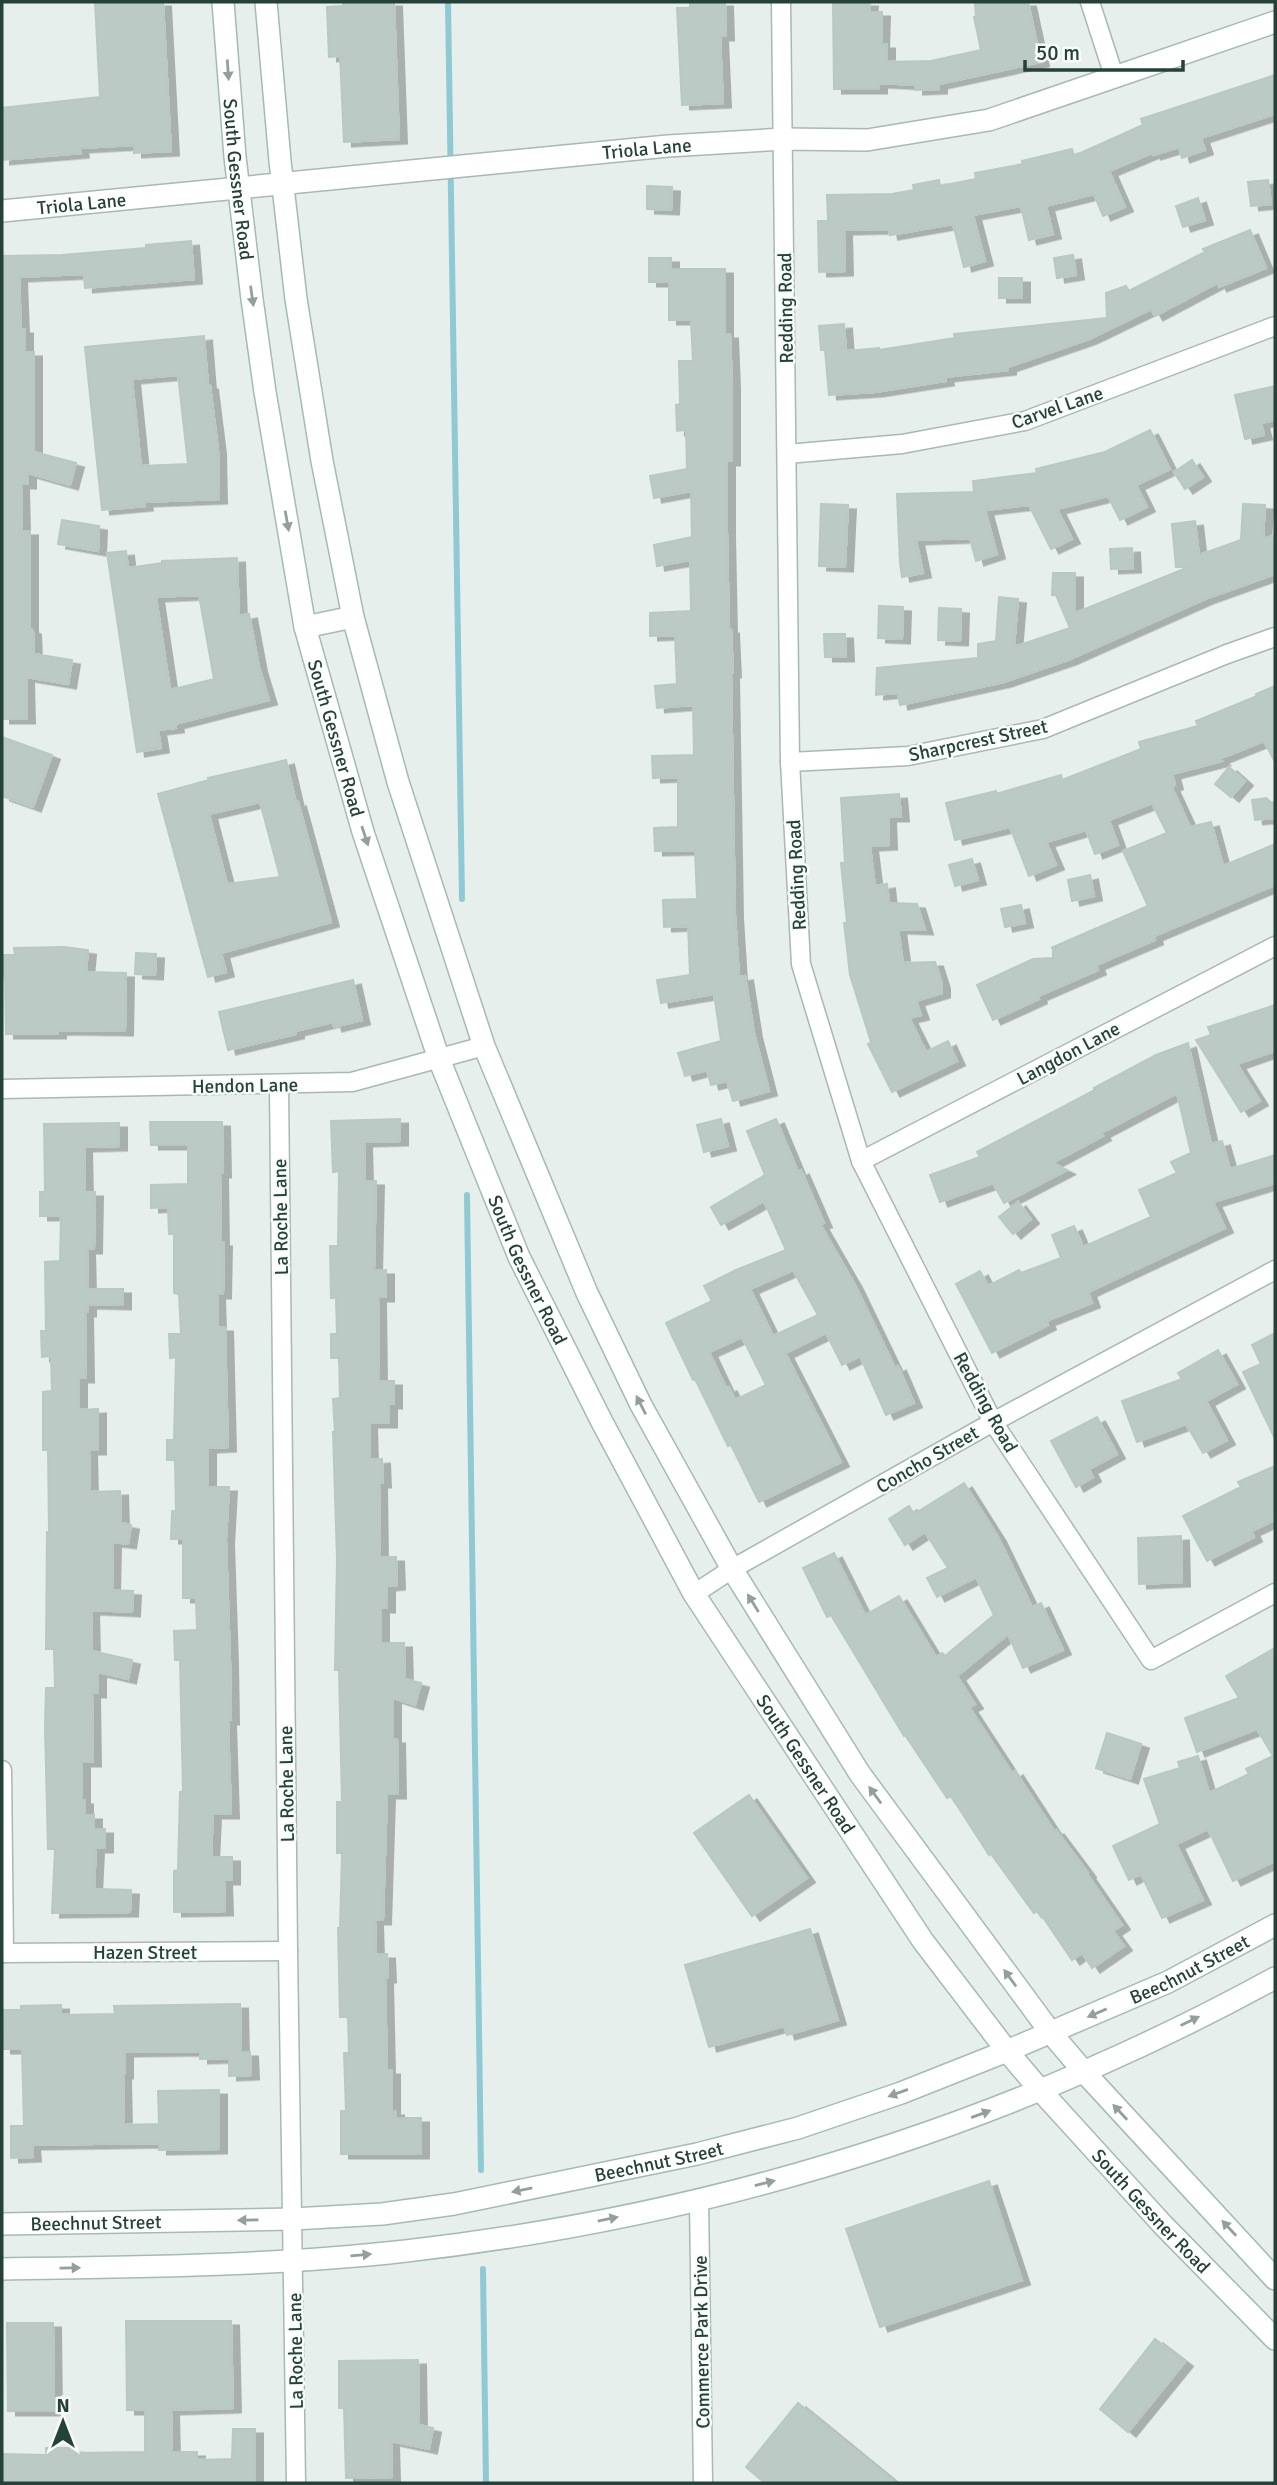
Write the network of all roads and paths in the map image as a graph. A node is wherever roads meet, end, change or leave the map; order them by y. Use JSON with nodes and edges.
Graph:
{"nodes":[{"id":1,"x":223,"y":2,"type":"edge"},
{"id":2,"x":266,"y":2,"type":"edge"},
{"id":3,"x":781,"y":2,"type":"edge"},
{"id":4,"x":1090,"y":2,"type":"edge"},
{"id":5,"x":1275,"y":22,"type":"edge"},
{"id":6,"x":1114,"y":76,"type":"junction"},
{"id":7,"x":783,"y":139,"type":"junction"},
{"id":8,"x":282,"y":183,"type":"junction"},
{"id":9,"x":238,"y":187,"type":"junction"},
{"id":10,"x":2,"y":211,"type":"edge"},
{"id":11,"x":1275,"y":326,"type":"edge"},
{"id":12,"x":787,"y":454,"type":"junction"},
{"id":13,"x":353,"y":617,"type":"junction"},
{"id":14,"x":305,"y":627,"type":"junction"},
{"id":15,"x":1275,"y":637,"type":"edge"},
{"id":16,"x":790,"y":762,"type":"junction"},
{"id":17,"x":1275,"y":946,"type":"edge"},
{"id":18,"x":484,"y":1046,"type":"junction"},
{"id":19,"x":439,"y":1059,"type":"junction"},
{"id":20,"x":279,"y":1085,"type":"junction"},
{"id":21,"x":2,"y":1089,"type":"edge"},
{"id":22,"x":861,"y":1161,"type":"junction"},
{"id":23,"x":1275,"y":1270,"type":"edge"},
{"id":24,"x":993,"y":1422,"type":"junction"},
{"id":25,"x":732,"y":1569,"type":"junction"},
{"id":26,"x":1275,"y":1593,"type":"edge"},
{"id":27,"x":694,"y":1594,"type":"junction"},
{"id":28,"x":2,"y":1770,"type":"edge"},
{"id":29,"x":1275,"y":1925,"type":"edge"},
{"id":30,"x":288,"y":1951,"type":"junction"},
{"id":31,"x":3,"y":1954,"type":"edge"},
{"id":32,"x":1275,"y":1978,"type":"edge"},
{"id":33,"x":1051,"y":2033,"type":"junction"},
{"id":34,"x":1007,"y":2051,"type":"junction"},
{"id":35,"x":1084,"y":2073,"type":"junction"},
{"id":36,"x":1041,"y":2091,"type":"junction"},
{"id":37,"x":699,"y":2200,"type":"junction"},
{"id":38,"x":293,"y":2219,"type":"junction"},
{"id":39,"x":2,"y":2224,"type":"edge"},
{"id":40,"x":293,"y":2260,"type":"junction"},
{"id":41,"x":2,"y":2269,"type":"edge"},
{"id":42,"x":1275,"y":2278,"type":"edge"},
{"id":43,"x":1275,"y":2339,"type":"edge"},
{"id":44,"x":296,"y":2483,"type":"edge"},
{"id":45,"x":703,"y":2483,"type":"edge"}],
"edges":[{"from":1,"to":9,"type":"main road","name":"South Gessner Road","one_way":true},
{"from":2,"to":8,"type":"main road","name":"South Gessner Road"},
{"from":3,"to":7,"type":"street","name":"Redding Road"},
{"from":4,"to":6,"type":"street"},
{"from":5,"to":6,"type":"main road","name":"Triola Lane"},
{"from":6,"to":7,"type":"main road","name":"Triola Lane"},
{"from":7,"to":8,"type":"main road","name":"Triola Lane"},
{"from":7,"to":12,"type":"street","name":"Redding Road"},
{"from":8,"to":9,"type":"main road","name":"Triola Lane"},
{"from":8,"to":13,"type":"main road","name":"South Gessner Road"},
{"from":9,"to":10,"type":"main road","name":"Triola Lane"},
{"from":9,"to":14,"type":"main road","name":"South Gessner Road","one_way":true},
{"from":11,"to":12,"type":"street","name":"Carvel Lane"},
{"from":12,"to":16,"type":"street","name":"Redding Road"},
{"from":13,"to":14,"type":"main road"},
{"from":13,"to":18,"type":"main road","name":"South Gessner Road"},
{"from":14,"to":19,"type":"main road","name":"South Gessner Road","one_way":true},
{"from":15,"to":16,"type":"street","name":"Sharpcrest Street"},
{"from":16,"to":22,"type":"street","name":"Redding Road"},
{"from":17,"to":22,"type":"street","name":"Langdon Lane"},
{"from":18,"to":19,"type":"street","name":"Hendon Lane"},
{"from":25,"to":18,"type":"main road","name":"South Gessner Road","one_way":true},
{"from":19,"to":20,"type":"street","name":"Hendon Lane"},
{"from":19,"to":27,"type":"main road","name":"South Gessner Road"},
{"from":20,"to":21,"type":"street","name":"Hendon Lane"},
{"from":20,"to":30,"type":"street","name":"La Roche Lane"},
{"from":22,"to":24,"type":"street","name":"Redding Road"},
{"from":23,"to":24,"type":"street","name":"Concho Street"},
{"from":24,"to":25,"type":"street","name":"Concho Street"},
{"from":24,"to":26,"type":"street","name":"Redding Road"},
{"from":25,"to":27,"type":"street","name":"Concho Street"},
{"from":33,"to":25,"type":"main road","name":"South Gessner Road","one_way":true},
{"from":27,"to":34,"type":"main road","name":"South Gessner Road"},
{"from":28,"to":31,"type":"street"},
{"from":29,"to":33,"type":"main road","name":"Beechnut Street","one_way":true},
{"from":30,"to":31,"type":"street","name":"Hazen Street"},
{"from":30,"to":38,"type":"street","name":"La Roche Lane"},
{"from":35,"to":32,"type":"main road","one_way":true},
{"from":33,"to":34,"type":"main road","name":"Beechnut Street"},
{"from":33,"to":35,"type":"main road","name":"South Gessner Road"},
{"from":34,"to":36,"type":"main road","name":"South Gessner Road"},
{"from":34,"to":38,"type":"main road","name":"Beechnut Street","one_way":true},
{"from":35,"to":36,"type":"main road"},
{"from":42,"to":35,"type":"main road","name":"South Gessner Road","one_way":true},
{"from":37,"to":36,"type":"main road","one_way":true},
{"from":36,"to":43,"type":"main road","name":"South Gessner Road"},
{"from":40,"to":37,"type":"main road","one_way":true},
{"from":37,"to":45,"type":"street","name":"Commerce Park Drive"},
{"from":38,"to":39,"type":"main road","name":"Beechnut Street","one_way":true},
{"from":38,"to":40,"type":"street","name":"La Roche Lane"},
{"from":41,"to":40,"type":"main road","one_way":true},
{"from":40,"to":44,"type":"street","name":"La Roche Lane"}]}
